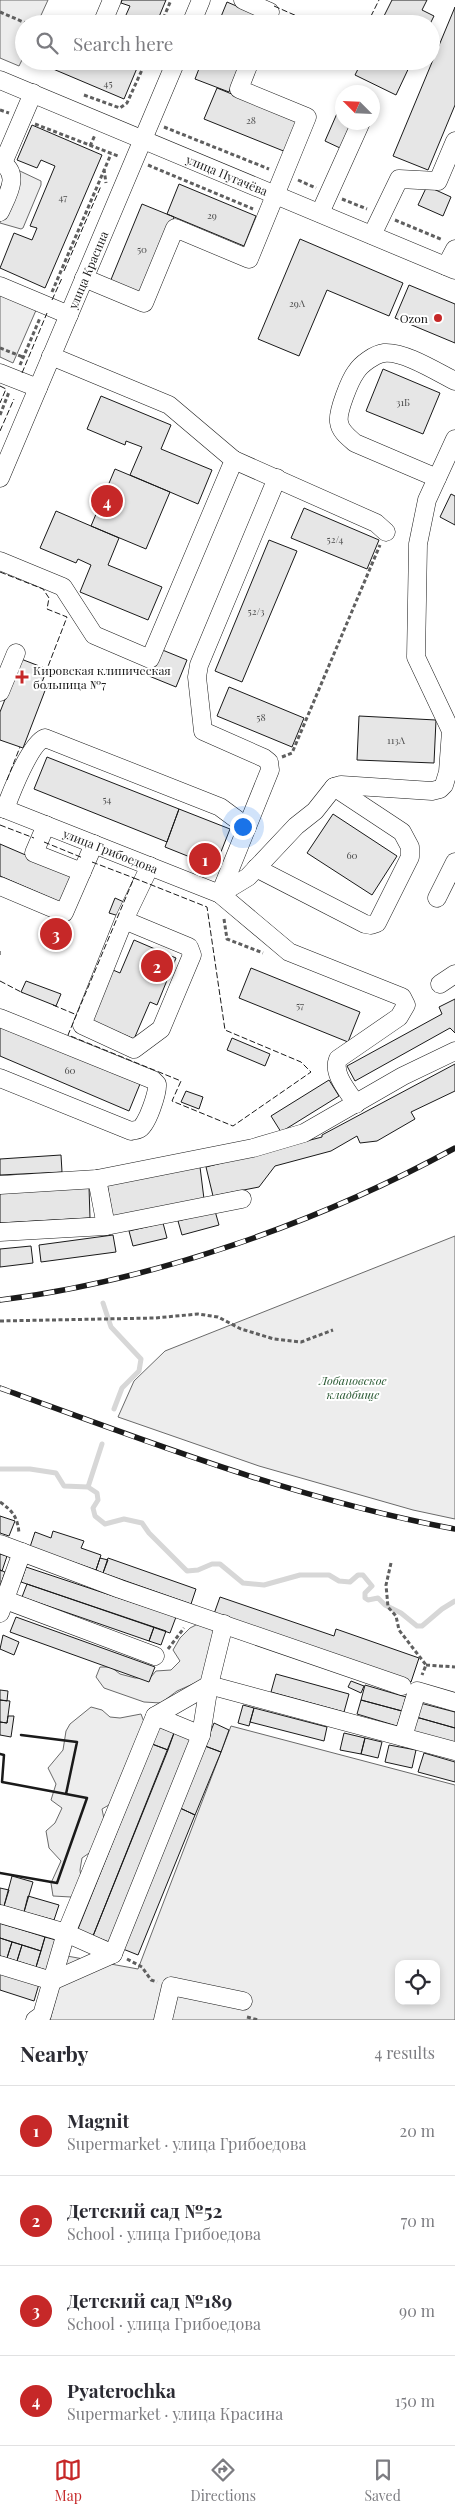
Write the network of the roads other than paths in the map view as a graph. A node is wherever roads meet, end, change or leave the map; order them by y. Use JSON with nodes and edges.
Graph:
{"nodes":[{"id":1,"x":112,"y":0,"type":"edge"},
{"id":2,"x":201,"y":0,"type":"edge"},
{"id":3,"x":243,"y":0,"type":"edge"},
{"id":4,"x":106,"y":15,"type":"edge"},
{"id":5,"x":195,"y":15,"type":"edge"},
{"id":6,"x":269,"y":15,"type":"edge"},
{"id":7,"x":172,"y":70,"type":"edge"},
{"id":8,"x":246,"y":70,"type":"edge"},
{"id":9,"x":0,"y":80,"type":"edge"},
{"id":10,"x":33,"y":93,"type":"junction"},
{"id":11,"x":357,"y":130,"type":"edge"},
{"id":12,"x":143,"y":139,"type":"junction"},
{"id":13,"x":455,"y":141,"type":"edge"},
{"id":14,"x":2,"y":163,"type":"edge"},
{"id":15,"x":276,"y":194,"type":"junction"},
{"id":16,"x":0,"y":212,"type":"edge"},
{"id":17,"x":320,"y":213,"type":"junction"},
{"id":18,"x":372,"y":235,"type":"junction"},
{"id":19,"x":455,"y":249,"type":"edge"},
{"id":20,"x":451,"y":268,"type":"edge"},
{"id":21,"x":84,"y":278,"type":"junction"},
{"id":22,"x":0,"y":286,"type":"edge"},
{"id":23,"x":69,"y":315,"type":"junction"},
{"id":24,"x":51,"y":356,"type":"junction"},
{"id":25,"x":7,"y":376,"type":"edge"},
{"id":26,"x":455,"y":381,"type":"edge"},
{"id":27,"x":38,"y":388,"type":"junction"},
{"id":28,"x":455,"y":439,"type":"edge"},
{"id":29,"x":234,"y":460,"type":"junction"},
{"id":30,"x":0,"y":478,"type":"edge"},
{"id":31,"x":277,"y":478,"type":"junction"},
{"id":32,"x":437,"y":478,"type":"junction"},
{"id":33,"x":384,"y":537,"type":"road end"},
{"id":34,"x":0,"y":561,"type":"edge"},
{"id":35,"x":16,"y":653,"type":"dead end"},
{"id":36,"x":0,"y":692,"type":"edge"},
{"id":37,"x":334,"y":787,"type":"junction"},
{"id":38,"x":2,"y":808,"type":"edge"},
{"id":39,"x":46,"y":825,"type":"junction"},
{"id":40,"x":247,"y":827,"type":"junction"},
{"id":41,"x":94,"y":844,"type":"junction"},
{"id":42,"x":455,"y":862,"type":"edge"},
{"id":43,"x":150,"y":866,"type":"junction"},
{"id":44,"x":256,"y":868,"type":"junction"},
{"id":45,"x":82,"y":872,"type":"junction"},
{"id":46,"x":0,"y":886,"type":"edge"},
{"id":47,"x":220,"y":894,"type":"junction"},
{"id":48,"x":437,"y":898,"type":"dead end"},
{"id":49,"x":124,"y":920,"type":"junction"},
{"id":50,"x":455,"y":974,"type":"edge"},
{"id":51,"x":440,"y":984,"type":"dead end"},
{"id":52,"x":0,"y":1018,"type":"edge"},
{"id":53,"x":455,"y":1051,"type":"edge"},
{"id":54,"x":0,"y":1078,"type":"edge"},
{"id":55,"x":356,"y":1104,"type":"junction"},
{"id":56,"x":97,"y":1179,"type":"junction"},
{"id":57,"x":0,"y":1185,"type":"edge"},
{"id":58,"x":242,"y":1199,"type":"dead end"},
{"id":59,"x":106,"y":1226,"type":"junction"},
{"id":60,"x":0,"y":1232,"type":"edge"},
{"id":61,"x":0,"y":1544,"type":"edge"},
{"id":62,"x":22,"y":1552,"type":"junction"},
{"id":63,"x":2,"y":1604,"type":"edge"},
{"id":64,"x":224,"y":1624,"type":"junction"},
{"id":65,"x":154,"y":1656,"type":"road end"},
{"id":66,"x":209,"y":1685,"type":"junction"},
{"id":67,"x":409,"y":1688,"type":"junction"},
{"id":68,"x":455,"y":1702,"type":"edge"},
{"id":69,"x":155,"y":1716,"type":"junction"},
{"id":70,"x":201,"y":1735,"type":"junction"},
{"id":71,"x":403,"y":1737,"type":"junction"},
{"id":72,"x":455,"y":1751,"type":"edge"},
{"id":73,"x":0,"y":1914,"type":"edge"},
{"id":74,"x":66,"y":1933,"type":"junction"},
{"id":75,"x":113,"y":1954,"type":"junction"},
{"id":76,"x":0,"y":1965,"type":"edge"},
{"id":77,"x":52,"y":1981,"type":"junction"},
{"id":78,"x":243,"y":2001,"type":"dead end"},
{"id":79,"x":35,"y":2020,"type":"edge"},
{"id":80,"x":163,"y":2020,"type":"edge"}],
"edges":[{"from":1,"to":4,"type":"street"},
{"from":2,"to":5,"type":"street"},
{"from":3,"to":6,"type":"street"},
{"from":7,"to":12,"type":"street","name":"улица Красина"},
{"from":8,"to":15,"type":"street"},
{"from":9,"to":10,"type":"street","name":"улица Пугачёва"},
{"from":10,"to":12,"type":"street","name":"улица Пугачёва"},
{"from":10,"to":14,"type":"street"},
{"from":11,"to":17,"type":"street"},
{"from":12,"to":15,"type":"street","name":"улица Пугачёва"},
{"from":12,"to":21,"type":"street","name":"улица Красина"},
{"from":13,"to":18,"type":"street"},
{"from":14,"to":16,"type":"street"},
{"from":15,"to":17,"type":"street","name":"улица Пугачёва"},
{"from":15,"to":21,"type":"street"},
{"from":17,"to":18,"type":"street","name":"улица Пугачёва"},
{"from":18,"to":20,"type":"street","name":"улица Пугачёва"},
{"from":19,"to":20,"type":"street"},
{"from":21,"to":23,"type":"street","name":"улица Красина"},
{"from":22,"to":23,"type":"street"},
{"from":23,"to":24,"type":"street","name":"улица Красина"},
{"from":24,"to":27,"type":"street","name":"улица Красина"},
{"from":24,"to":29,"type":"street"},
{"from":25,"to":27,"type":"street"},
{"from":26,"to":32,"type":"street"},
{"from":27,"to":30,"type":"street","name":"улица Красина"},
{"from":28,"to":32,"type":"street"},
{"from":29,"to":31,"type":"street"},
{"from":29,"to":34,"type":"street"},
{"from":31,"to":33,"type":"street"},
{"from":31,"to":40,"type":"street"},
{"from":32,"to":37,"type":"street"},
{"from":35,"to":36,"type":"street"},
{"from":37,"to":44,"type":"street"},
{"from":37,"to":44,"type":"street"},
{"from":38,"to":39,"type":"street","name":"улица Грибоедова"},
{"from":38,"to":40,"type":"street"},
{"from":39,"to":41,"type":"street","name":"улица Грибоедова"},
{"from":39,"to":45,"type":"street"},
{"from":40,"to":47,"type":"street"},
{"from":41,"to":43,"type":"street","name":"улица Грибоедова"},
{"from":41,"to":45,"type":"street"},
{"from":42,"to":48,"type":"street"},
{"from":43,"to":47,"type":"street","name":"улица Грибоедова"},
{"from":43,"to":49,"type":"street"},
{"from":44,"to":47,"type":"street"},
{"from":45,"to":46,"type":"street"},
{"from":47,"to":55,"type":"street","name":"улица Грибоедова"},
{"from":49,"to":49,"type":"street"},
{"from":50,"to":51,"type":"street"},
{"from":52,"to":54,"type":"street"},
{"from":53,"to":55,"type":"street"},
{"from":55,"to":56,"type":"street"},
{"from":56,"to":57,"type":"street"},
{"from":56,"to":59,"type":"street"},
{"from":58,"to":59,"type":"street"},
{"from":59,"to":60,"type":"street"},
{"from":61,"to":62,"type":"street"},
{"from":62,"to":63,"type":"street"},
{"from":62,"to":64,"type":"street"},
{"from":63,"to":65,"type":"street"},
{"from":64,"to":66,"type":"street"},
{"from":64,"to":67,"type":"street"},
{"from":66,"to":69,"type":"street"},
{"from":66,"to":70,"type":"street"},
{"from":66,"to":71,"type":"street"},
{"from":67,"to":68,"type":"street"},
{"from":67,"to":71,"type":"street"},
{"from":69,"to":70,"type":"street"},
{"from":69,"to":74,"type":"street"},
{"from":70,"to":75,"type":"street"},
{"from":71,"to":72,"type":"street"},
{"from":73,"to":74,"type":"street"},
{"from":74,"to":75,"type":"street"},
{"from":74,"to":77,"type":"street"},
{"from":75,"to":77,"type":"street"},
{"from":76,"to":77,"type":"street"},
{"from":77,"to":79,"type":"street"},
{"from":78,"to":80,"type":"street"}]}
